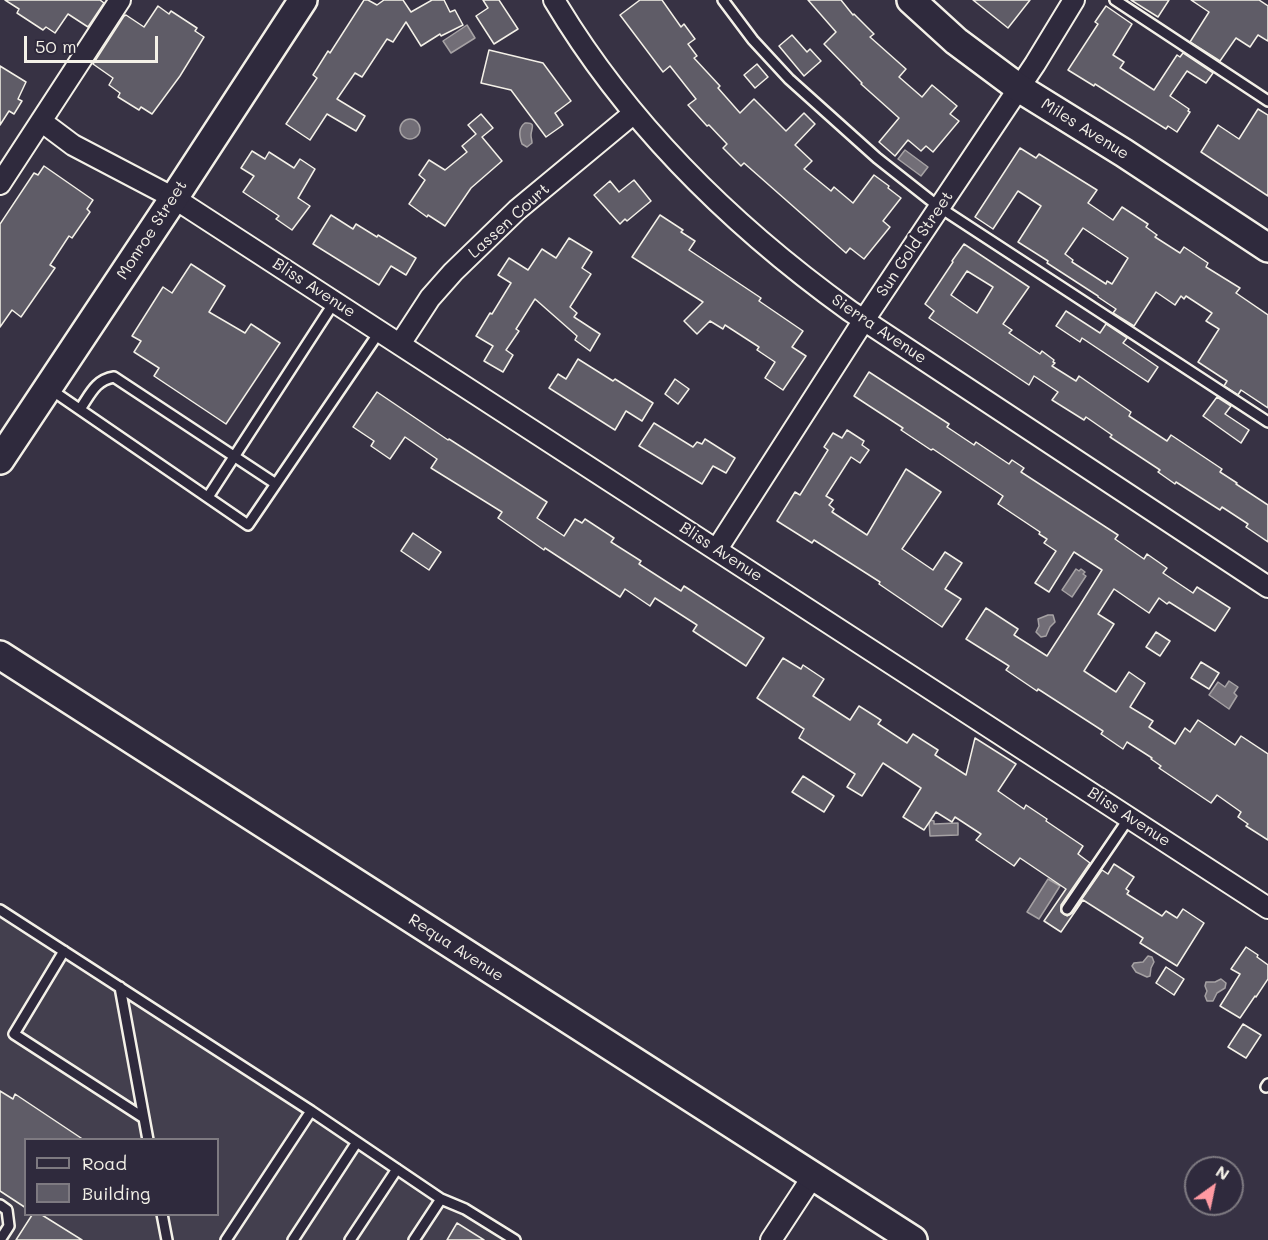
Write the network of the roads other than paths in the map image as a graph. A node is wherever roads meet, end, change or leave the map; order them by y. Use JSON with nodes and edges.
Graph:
{"nodes":[{"id":1,"x":120,"y":0,"type":"edge"},
{"id":2,"x":303,"y":0,"type":"edge"},
{"id":3,"x":554,"y":0,"type":"edge"},
{"id":4,"x":723,"y":0,"type":"edge"},
{"id":5,"x":911,"y":0,"type":"edge"},
{"id":6,"x":1074,"y":0,"type":"edge"},
{"id":7,"x":1115,"y":0,"type":"edge"},
{"id":8,"x":1019,"y":88,"type":"junction"},
{"id":9,"x":1268,"y":100,"type":"edge"},
{"id":10,"x":634,"y":113,"type":"junction"},
{"id":11,"x":41,"y":121,"type":"junction"},
{"id":12,"x":0,"y":184,"type":"edge"},
{"id":13,"x":174,"y":198,"type":"junction"},
{"id":14,"x":939,"y":207,"type":"junction"},
{"id":15,"x":1268,"y":248,"type":"edge"},
{"id":16,"x":335,"y":302,"type":"junction"},
{"id":17,"x":864,"y":320,"type":"junction"},
{"id":18,"x":380,"y":331,"type":"junction"},
{"id":19,"x":400,"y":344,"type":"junction"},
{"id":20,"x":48,"y":387,"type":"junction"},
{"id":21,"x":80,"y":410,"type":"junction"},
{"id":22,"x":1268,"y":422,"type":"edge"},
{"id":23,"x":234,"y":457,"type":"junction"},
{"id":24,"x":0,"y":460,"type":"edge"},
{"id":25,"x":276,"y":484,"type":"junction"},
{"id":26,"x":208,"y":497,"type":"junction"},
{"id":27,"x":717,"y":549,"type":"junction"},
{"id":28,"x":1268,"y":587,"type":"edge"},
{"id":29,"x":0,"y":655,"type":"edge"},
{"id":30,"x":1129,"y":818,"type":"junction"},
{"id":31,"x":1268,"y":908,"type":"edge"},
{"id":32,"x":1067,"y":909,"type":"dead end"},
{"id":33,"x":0,"y":910,"type":"edge"},
{"id":34,"x":64,"y":951,"type":"junction"},
{"id":35,"x":120,"y":987,"type":"junction"},
{"id":36,"x":311,"y":1111,"type":"junction"},
{"id":37,"x":144,"y":1118,"type":"junction"},
{"id":38,"x":148,"y":1138,"type":"edge"},
{"id":39,"x":357,"y":1142,"type":"junction"},
{"id":40,"x":397,"y":1169,"type":"junction"},
{"id":41,"x":813,"y":1176,"type":"junction"},
{"id":42,"x":441,"y":1199,"type":"junction"},
{"id":43,"x":0,"y":1205,"type":"edge"},
{"id":44,"x":162,"y":1216,"type":"edge"},
{"id":45,"x":0,"y":1240,"type":"edge"},
{"id":46,"x":167,"y":1240,"type":"edge"},
{"id":47,"x":226,"y":1240,"type":"edge"},
{"id":48,"x":293,"y":1240,"type":"edge"},
{"id":49,"x":350,"y":1240,"type":"edge"},
{"id":50,"x":414,"y":1240,"type":"edge"},
{"id":51,"x":515,"y":1240,"type":"edge"},
{"id":52,"x":771,"y":1240,"type":"edge"},
{"id":53,"x":913,"y":1240,"type":"edge"}],
"edges":[{"from":1,"to":11,"type":"street"},
{"from":2,"to":13,"type":"street","name":"Monroe Street"},
{"from":3,"to":10,"type":"street","name":"Sierra Avenue"},
{"from":4,"to":14,"type":"lane"},
{"from":5,"to":8,"type":"street","name":"Miles Avenue"},
{"from":6,"to":8,"type":"street","name":"Sun Gold Street"},
{"from":7,"to":9,"type":"lane"},
{"from":8,"to":14,"type":"street","name":"Sun Gold Street"},
{"from":8,"to":15,"type":"street","name":"Miles Avenue"},
{"from":10,"to":17,"type":"street","name":"Sierra Avenue"},
{"from":10,"to":19,"type":"street","name":"Lassen Court"},
{"from":11,"to":12,"type":"street"},
{"from":11,"to":13,"type":"street","name":"Bliss Avenue"},
{"from":13,"to":16,"type":"street","name":"Bliss Avenue"},
{"from":13,"to":20,"type":"street","name":"Monroe Street"},
{"from":14,"to":17,"type":"street","name":"Sun Gold Street"},
{"from":14,"to":22,"type":"lane"},
{"from":16,"to":18,"type":"street","name":"Bliss Avenue"},
{"from":16,"to":23,"type":"lane"},
{"from":17,"to":27,"type":"street","name":"Sun Gold Street"},
{"from":17,"to":28,"type":"street","name":"Sierra Avenue"},
{"from":18,"to":19,"type":"street","name":"Bliss Avenue"},
{"from":18,"to":25,"type":"lane"},
{"from":19,"to":27,"type":"street","name":"Bliss Avenue"},
{"from":20,"to":21,"type":"lane"},
{"from":20,"to":24,"type":"street","name":"Monroe Street"},
{"from":21,"to":23,"type":"lane"},
{"from":21,"to":26,"type":"lane"},
{"from":23,"to":25,"type":"lane"},
{"from":23,"to":26,"type":"lane"},
{"from":25,"to":26,"type":"lane"},
{"from":27,"to":30,"type":"street","name":"Bliss Avenue"},
{"from":29,"to":41,"type":"street","name":"Requa Avenue"},
{"from":30,"to":31,"type":"street","name":"Bliss Avenue"},
{"from":30,"to":32,"type":"lane"},
{"from":33,"to":34,"type":"lane"},
{"from":34,"to":35,"type":"lane"},
{"from":34,"to":37,"type":"lane"},
{"from":35,"to":36,"type":"lane"},
{"from":35,"to":37,"type":"lane"},
{"from":36,"to":39,"type":"lane"},
{"from":36,"to":47,"type":"lane"},
{"from":37,"to":38,"type":"lane"},
{"from":39,"to":40,"type":"lane"},
{"from":39,"to":48,"type":"lane"},
{"from":40,"to":42,"type":"lane"},
{"from":40,"to":49,"type":"lane"},
{"from":41,"to":52,"type":"street"},
{"from":41,"to":53,"type":"street","name":"Requa Avenue"},
{"from":42,"to":50,"type":"lane"},
{"from":42,"to":51,"type":"lane"},
{"from":43,"to":45,"type":"lane"},
{"from":44,"to":46,"type":"lane"}]}
